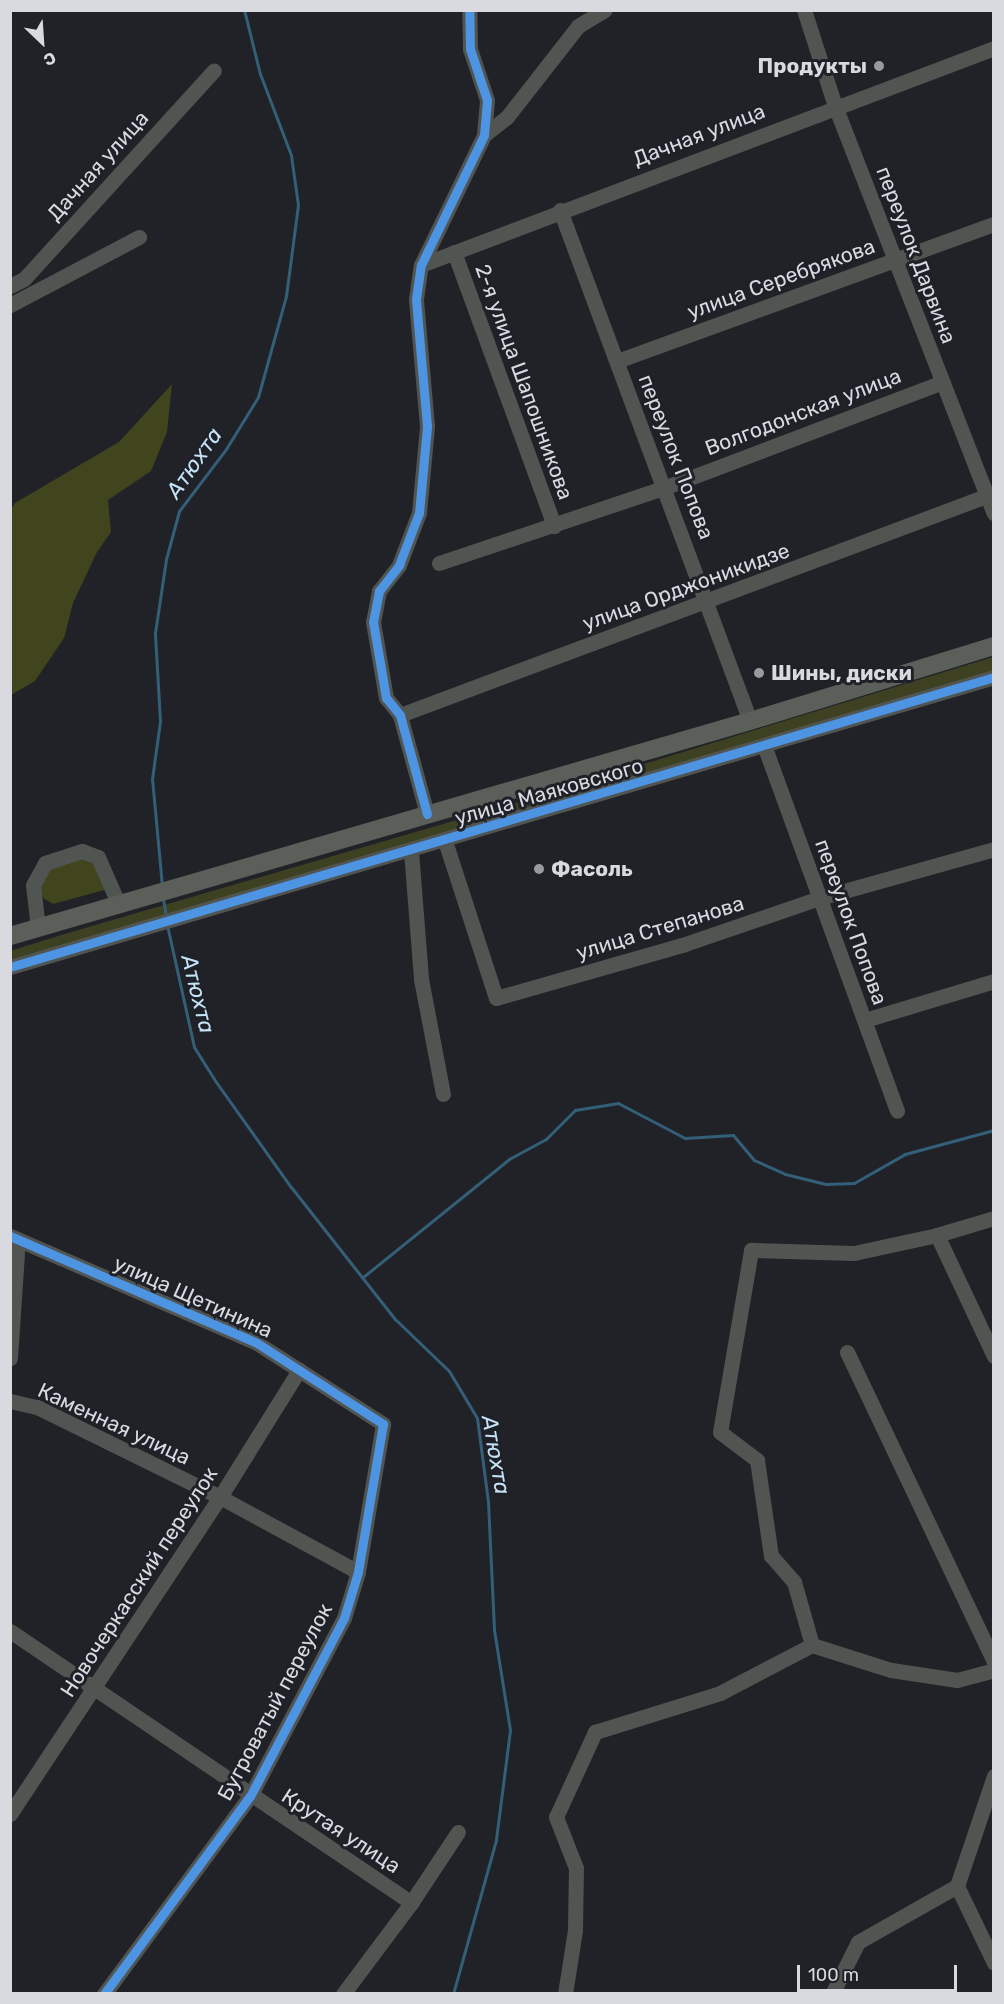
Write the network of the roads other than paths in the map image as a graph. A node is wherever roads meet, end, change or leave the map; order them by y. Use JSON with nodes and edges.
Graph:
{"nodes":[{"id":1,"x":469,"y":10,"type":"edge"},
{"id":2,"x":605,"y":10,"type":"edge"},
{"id":3,"x":804,"y":10,"type":"edge"},
{"id":4,"x":993,"y":48,"type":"edge"},
{"id":5,"x":214,"y":70,"type":"dead end"},
{"id":6,"x":835,"y":106,"type":"junction"},
{"id":7,"x":484,"y":135,"type":"junction"},
{"id":8,"x":560,"y":210,"type":"junction"},
{"id":9,"x":993,"y":224,"type":"edge"},
{"id":10,"x":139,"y":237,"type":"dead end"},
{"id":11,"x":454,"y":252,"type":"junction"},
{"id":12,"x":897,"y":260,"type":"junction"},
{"id":13,"x":421,"y":264,"type":"junction"},
{"id":14,"x":10,"y":286,"type":"edge"},
{"id":15,"x":10,"y":305,"type":"edge"},
{"id":16,"x":617,"y":361,"type":"junction"},
{"id":17,"x":943,"y":382,"type":"junction"},
{"id":18,"x":666,"y":487,"type":"junction"},
{"id":19,"x":986,"y":496,"type":"junction"},
{"id":20,"x":993,"y":513,"type":"edge"},
{"id":21,"x":554,"y":526,"type":"junction"},
{"id":22,"x":439,"y":563,"type":"dead end"},
{"id":23,"x":708,"y":601,"type":"junction"},
{"id":24,"x":993,"y":645,"type":"edge"},
{"id":25,"x":993,"y":677,"type":"edge"},
{"id":26,"x":400,"y":715,"type":"junction"},
{"id":27,"x":750,"y":721,"type":"junction"},
{"id":28,"x":765,"y":748,"type":"junction"},
{"id":29,"x":427,"y":814,"type":"junction"},
{"id":30,"x":445,"y":841,"type":"junction"},
{"id":31,"x":993,"y":849,"type":"edge"},
{"id":32,"x":411,"y":851,"type":"junction"},
{"id":33,"x":819,"y":898,"type":"junction"},
{"id":34,"x":124,"y":903,"type":"junction"},
{"id":35,"x":38,"y":928,"type":"junction"},
{"id":36,"x":10,"y":936,"type":"edge"},
{"id":37,"x":10,"y":967,"type":"edge"},
{"id":38,"x":993,"y":981,"type":"edge"},
{"id":39,"x":865,"y":1020,"type":"junction"},
{"id":40,"x":443,"y":1094,"type":"dead end"},
{"id":41,"x":897,"y":1111,"type":"dead end"},
{"id":42,"x":993,"y":1218,"type":"edge"},
{"id":43,"x":937,"y":1235,"type":"junction"},
{"id":44,"x":14,"y":1238,"type":"edge"},
{"id":45,"x":847,"y":1352,"type":"dead end"},
{"id":46,"x":993,"y":1356,"type":"edge"},
{"id":47,"x":10,"y":1358,"type":"edge"},
{"id":48,"x":299,"y":1370,"type":"junction"},
{"id":49,"x":10,"y":1401,"type":"edge"},
{"id":50,"x":383,"y":1424,"type":"joint"},
{"id":51,"x":220,"y":1497,"type":"junction"},
{"id":52,"x":358,"y":1572,"type":"junction"},
{"id":53,"x":10,"y":1631,"type":"edge"},
{"id":54,"x":812,"y":1645,"type":"junction"},
{"id":55,"x":993,"y":1662,"type":"edge"},
{"id":56,"x":993,"y":1670,"type":"edge"},
{"id":57,"x":96,"y":1687,"type":"junction"},
{"id":58,"x":993,"y":1776,"type":"edge"},
{"id":59,"x":250,"y":1796,"type":"junction"},
{"id":60,"x":10,"y":1814,"type":"edge"},
{"id":61,"x":458,"y":1832,"type":"dead end"},
{"id":62,"x":957,"y":1887,"type":"junction"},
{"id":63,"x":411,"y":1903,"type":"junction"},
{"id":64,"x":993,"y":1963,"type":"edge"},
{"id":65,"x":104,"y":1994,"type":"edge"},
{"id":66,"x":343,"y":1994,"type":"edge"},
{"id":67,"x":565,"y":1994,"type":"edge"},
{"id":68,"x":832,"y":1994,"type":"edge"}],
"edges":[{"from":1,"to":7,"type":"street"},
{"from":2,"to":7,"type":"street"},
{"from":3,"to":6,"type":"street","name":"переулок Дарвина"},
{"from":4,"to":6,"type":"street","name":"Дачная улица"},
{"from":5,"to":14,"type":"street","name":"Дачная улица"},
{"from":6,"to":8,"type":"street","name":"Дачная улица"},
{"from":6,"to":12,"type":"street","name":"переулок Дарвина"},
{"from":7,"to":13,"type":"street"},
{"from":8,"to":11,"type":"street","name":"Дачная улица"},
{"from":8,"to":16,"type":"street","name":"переулок Попова"},
{"from":9,"to":12,"type":"street","name":"улица Серебрякова"},
{"from":10,"to":15,"type":"street"},
{"from":11,"to":13,"type":"street","name":"Дачная улица"},
{"from":11,"to":21,"type":"street","name":"2-я улица Шапошникова"},
{"from":12,"to":16,"type":"street","name":"улица Серебрякова"},
{"from":12,"to":17,"type":"street","name":"переулок Дарвина"},
{"from":13,"to":26,"type":"street"},
{"from":16,"to":18,"type":"street","name":"переулок Попова"},
{"from":17,"to":18,"type":"street","name":"Волгодонская улица"},
{"from":17,"to":19,"type":"street","name":"переулок Дарвина"},
{"from":18,"to":21,"type":"street","name":"Волгодонская улица"},
{"from":18,"to":23,"type":"street","name":"переулок Попова"},
{"from":19,"to":20,"type":"street","name":"переулок Дарвина"},
{"from":19,"to":23,"type":"street","name":"улица Орджоникидзе"},
{"from":21,"to":22,"type":"street","name":"Волгодонская улица"},
{"from":23,"to":26,"type":"street","name":"улица Орджоникидзе"},
{"from":23,"to":27,"type":"street","name":"переулок Попова"},
{"from":24,"to":27,"type":"main road","name":"улица Маяковского"},
{"from":25,"to":28,"type":"street","name":"улица Маяковского"},
{"from":26,"to":29,"type":"street"},
{"from":27,"to":29,"type":"main road","name":"улица Маяковского"},
{"from":28,"to":30,"type":"street","name":"улица Маяковского"},
{"from":28,"to":33,"type":"street","name":"переулок Попова"},
{"from":29,"to":34,"type":"main road","name":"улица Маяковского"},
{"from":30,"to":32,"type":"street","name":"улица Маяковского"},
{"from":30,"to":33,"type":"street","name":"улица Степанова"},
{"from":31,"to":33,"type":"street","name":"улица Степанова"},
{"from":32,"to":37,"type":"street","name":"улица Маяковского"},
{"from":32,"to":40,"type":"street"},
{"from":33,"to":39,"type":"street","name":"переулок Попова"},
{"from":34,"to":35,"type":"main road","name":"улица Маяковского"},
{"from":34,"to":35,"type":"street"},
{"from":35,"to":36,"type":"main road","name":"улица Маяковского"},
{"from":38,"to":39,"type":"street"},
{"from":39,"to":41,"type":"street","name":"переулок Попова"},
{"from":42,"to":43,"type":"street"},
{"from":43,"to":46,"type":"street"},
{"from":43,"to":54,"type":"street"},
{"from":44,"to":47,"type":"street"},
{"from":44,"to":48,"type":"street","name":"улица Щетинина"},
{"from":45,"to":55,"type":"street"},
{"from":48,"to":50,"type":"street","name":"улица Щетинина"},
{"from":48,"to":51,"type":"street","name":"Новочеркасский переулок"},
{"from":49,"to":51,"type":"street","name":"Каменная улица"},
{"from":50,"to":52,"type":"street","name":"Бугроватый переулок"},
{"from":51,"to":52,"type":"street","name":"Каменная улица"},
{"from":51,"to":57,"type":"street","name":"Новочеркасский переулок"},
{"from":52,"to":59,"type":"street","name":"Бугроватый переулок"},
{"from":53,"to":57,"type":"street","name":"Крутая улица"},
{"from":54,"to":56,"type":"street"},
{"from":54,"to":67,"type":"street"},
{"from":57,"to":59,"type":"street","name":"Крутая улица"},
{"from":57,"to":60,"type":"street","name":"Новочеркасский переулок"},
{"from":58,"to":62,"type":"street"},
{"from":59,"to":63,"type":"street","name":"Крутая улица"},
{"from":59,"to":65,"type":"street","name":"Бугроватый переулок"},
{"from":61,"to":63,"type":"street"},
{"from":62,"to":64,"type":"street"},
{"from":62,"to":68,"type":"street"},
{"from":63,"to":66,"type":"street"}]}
